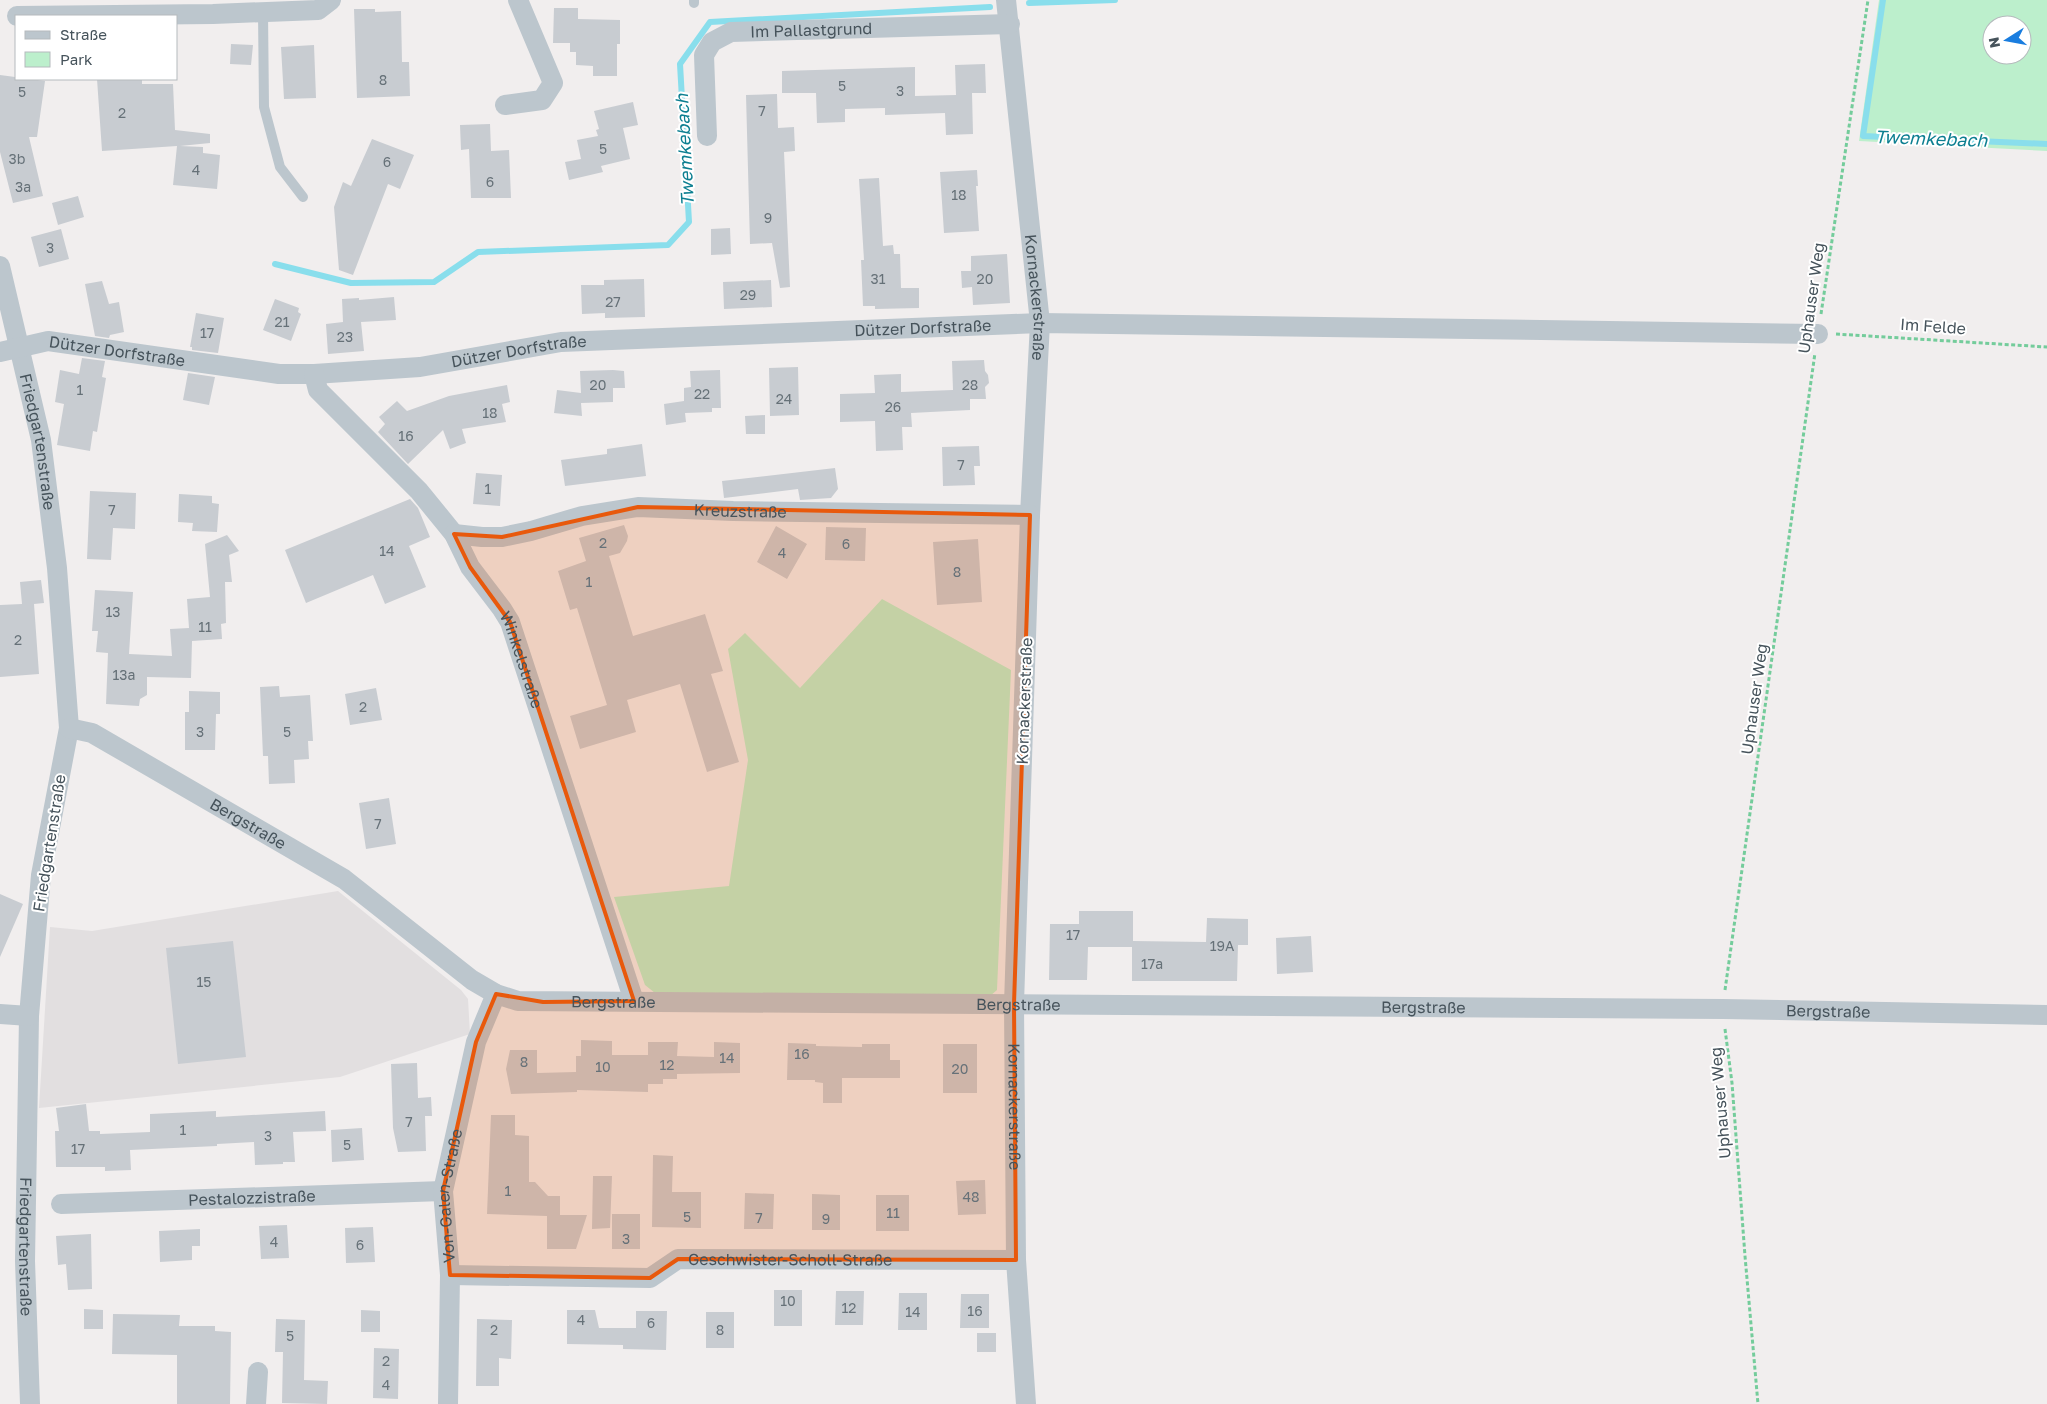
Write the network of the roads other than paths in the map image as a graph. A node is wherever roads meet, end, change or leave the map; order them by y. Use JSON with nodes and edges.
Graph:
{"nodes":[{"id":1,"x":331,"y":0,"type":"edge"},
{"id":2,"x":518,"y":0,"type":"edge"},
{"id":3,"x":1006,"y":0,"type":"edge"},
{"id":4,"x":263,"y":12,"type":"junction"},
{"id":5,"x":78,"y":15,"type":"edge"},
{"id":6,"x":15,"y":16,"type":"edge"},
{"id":7,"x":0,"y":18,"type":"edge"},
{"id":8,"x":1010,"y":24,"type":"junction"},
{"id":9,"x":505,"y":105,"type":"dead end"},
{"id":10,"x":707,"y":136,"type":"dead end"},
{"id":11,"x":303,"y":198,"type":"dead end"},
{"id":12,"x":0,"y":266,"type":"edge"},
{"id":13,"x":1040,"y":323,"type":"junction"},
{"id":14,"x":1818,"y":334,"type":"road end"},
{"id":15,"x":19,"y":346,"type":"junction"},
{"id":16,"x":0,"y":352,"type":"edge"},
{"id":17,"x":314,"y":374,"type":"junction"},
{"id":18,"x":1030,"y":515,"type":"junction"},
{"id":19,"x":454,"y":534,"type":"junction"},
{"id":20,"x":69,"y":728,"type":"junction"},
{"id":21,"x":496,"y":994,"type":"junction"},
{"id":22,"x":634,"y":1001,"type":"junction"},
{"id":23,"x":1014,"y":1004,"type":"junction"},
{"id":24,"x":0,"y":1014,"type":"edge"},
{"id":25,"x":2047,"y":1015,"type":"edge"},
{"id":26,"x":30,"y":1016,"type":"junction"},
{"id":27,"x":443,"y":1191,"type":"junction"},
{"id":28,"x":60,"y":1204,"type":"dead end"},
{"id":29,"x":1016,"y":1260,"type":"junction"},
{"id":30,"x":450,"y":1275,"type":"junction"},
{"id":31,"x":258,"y":1372,"type":"dead end"},
{"id":32,"x":30,"y":1404,"type":"edge"},
{"id":33,"x":256,"y":1404,"type":"edge"},
{"id":34,"x":448,"y":1404,"type":"edge"},
{"id":35,"x":1026,"y":1404,"type":"edge"}],
"edges":[{"from":1,"to":4,"type":"street"},
{"from":2,"to":9,"type":"street"},
{"from":3,"to":8,"type":"street","name":"Kornackerstraße"},
{"from":4,"to":5,"type":"street"},
{"from":4,"to":11,"type":"lane"},
{"from":6,"to":7,"type":"street"},
{"from":8,"to":10,"type":"street","name":"Im Pallastgrund"},
{"from":8,"to":13,"type":"street","name":"Kornackerstraße"},
{"from":12,"to":15,"type":"street","name":"Friedgartenstraße"},
{"from":13,"to":14,"type":"street","name":"Dützer Dorfstraße"},
{"from":13,"to":17,"type":"street","name":"Dützer Dorfstraße"},
{"from":13,"to":18,"type":"street","name":"Kornackerstraße"},
{"from":15,"to":16,"type":"street","name":"Dützer Dorfstraße"},
{"from":15,"to":17,"type":"street","name":"Dützer Dorfstraße"},
{"from":15,"to":20,"type":"street","name":"Friedgartenstraße"},
{"from":17,"to":19,"type":"street","name":"Winkelstraße"},
{"from":18,"to":19,"type":"street","name":"Kreuzstraße"},
{"from":18,"to":23,"type":"street","name":"Kornackerstraße"},
{"from":19,"to":22,"type":"street","name":"Winkelstraße"},
{"from":20,"to":21,"type":"street","name":"Bergstraße"},
{"from":20,"to":26,"type":"street","name":"Friedgartenstraße"},
{"from":21,"to":22,"type":"street","name":"Bergstraße"},
{"from":21,"to":27,"type":"street","name":"Von-Galen-Straße"},
{"from":22,"to":23,"type":"street","name":"Bergstraße"},
{"from":23,"to":25,"type":"street","name":"Bergstraße"},
{"from":23,"to":29,"type":"street","name":"Kornackerstraße"},
{"from":24,"to":26,"type":"street"},
{"from":26,"to":32,"type":"street","name":"Friedgartenstraße"},
{"from":27,"to":28,"type":"street","name":"Pestalozzistraße"},
{"from":27,"to":30,"type":"street","name":"Von-Galen-Straße"},
{"from":29,"to":30,"type":"street","name":"Geschwister-Scholl-Straße"},
{"from":29,"to":35,"type":"street","name":"Kornackerstraße"},
{"from":30,"to":34,"type":"street","name":"Von-Galen-Straße"},
{"from":31,"to":33,"type":"street"}]}
